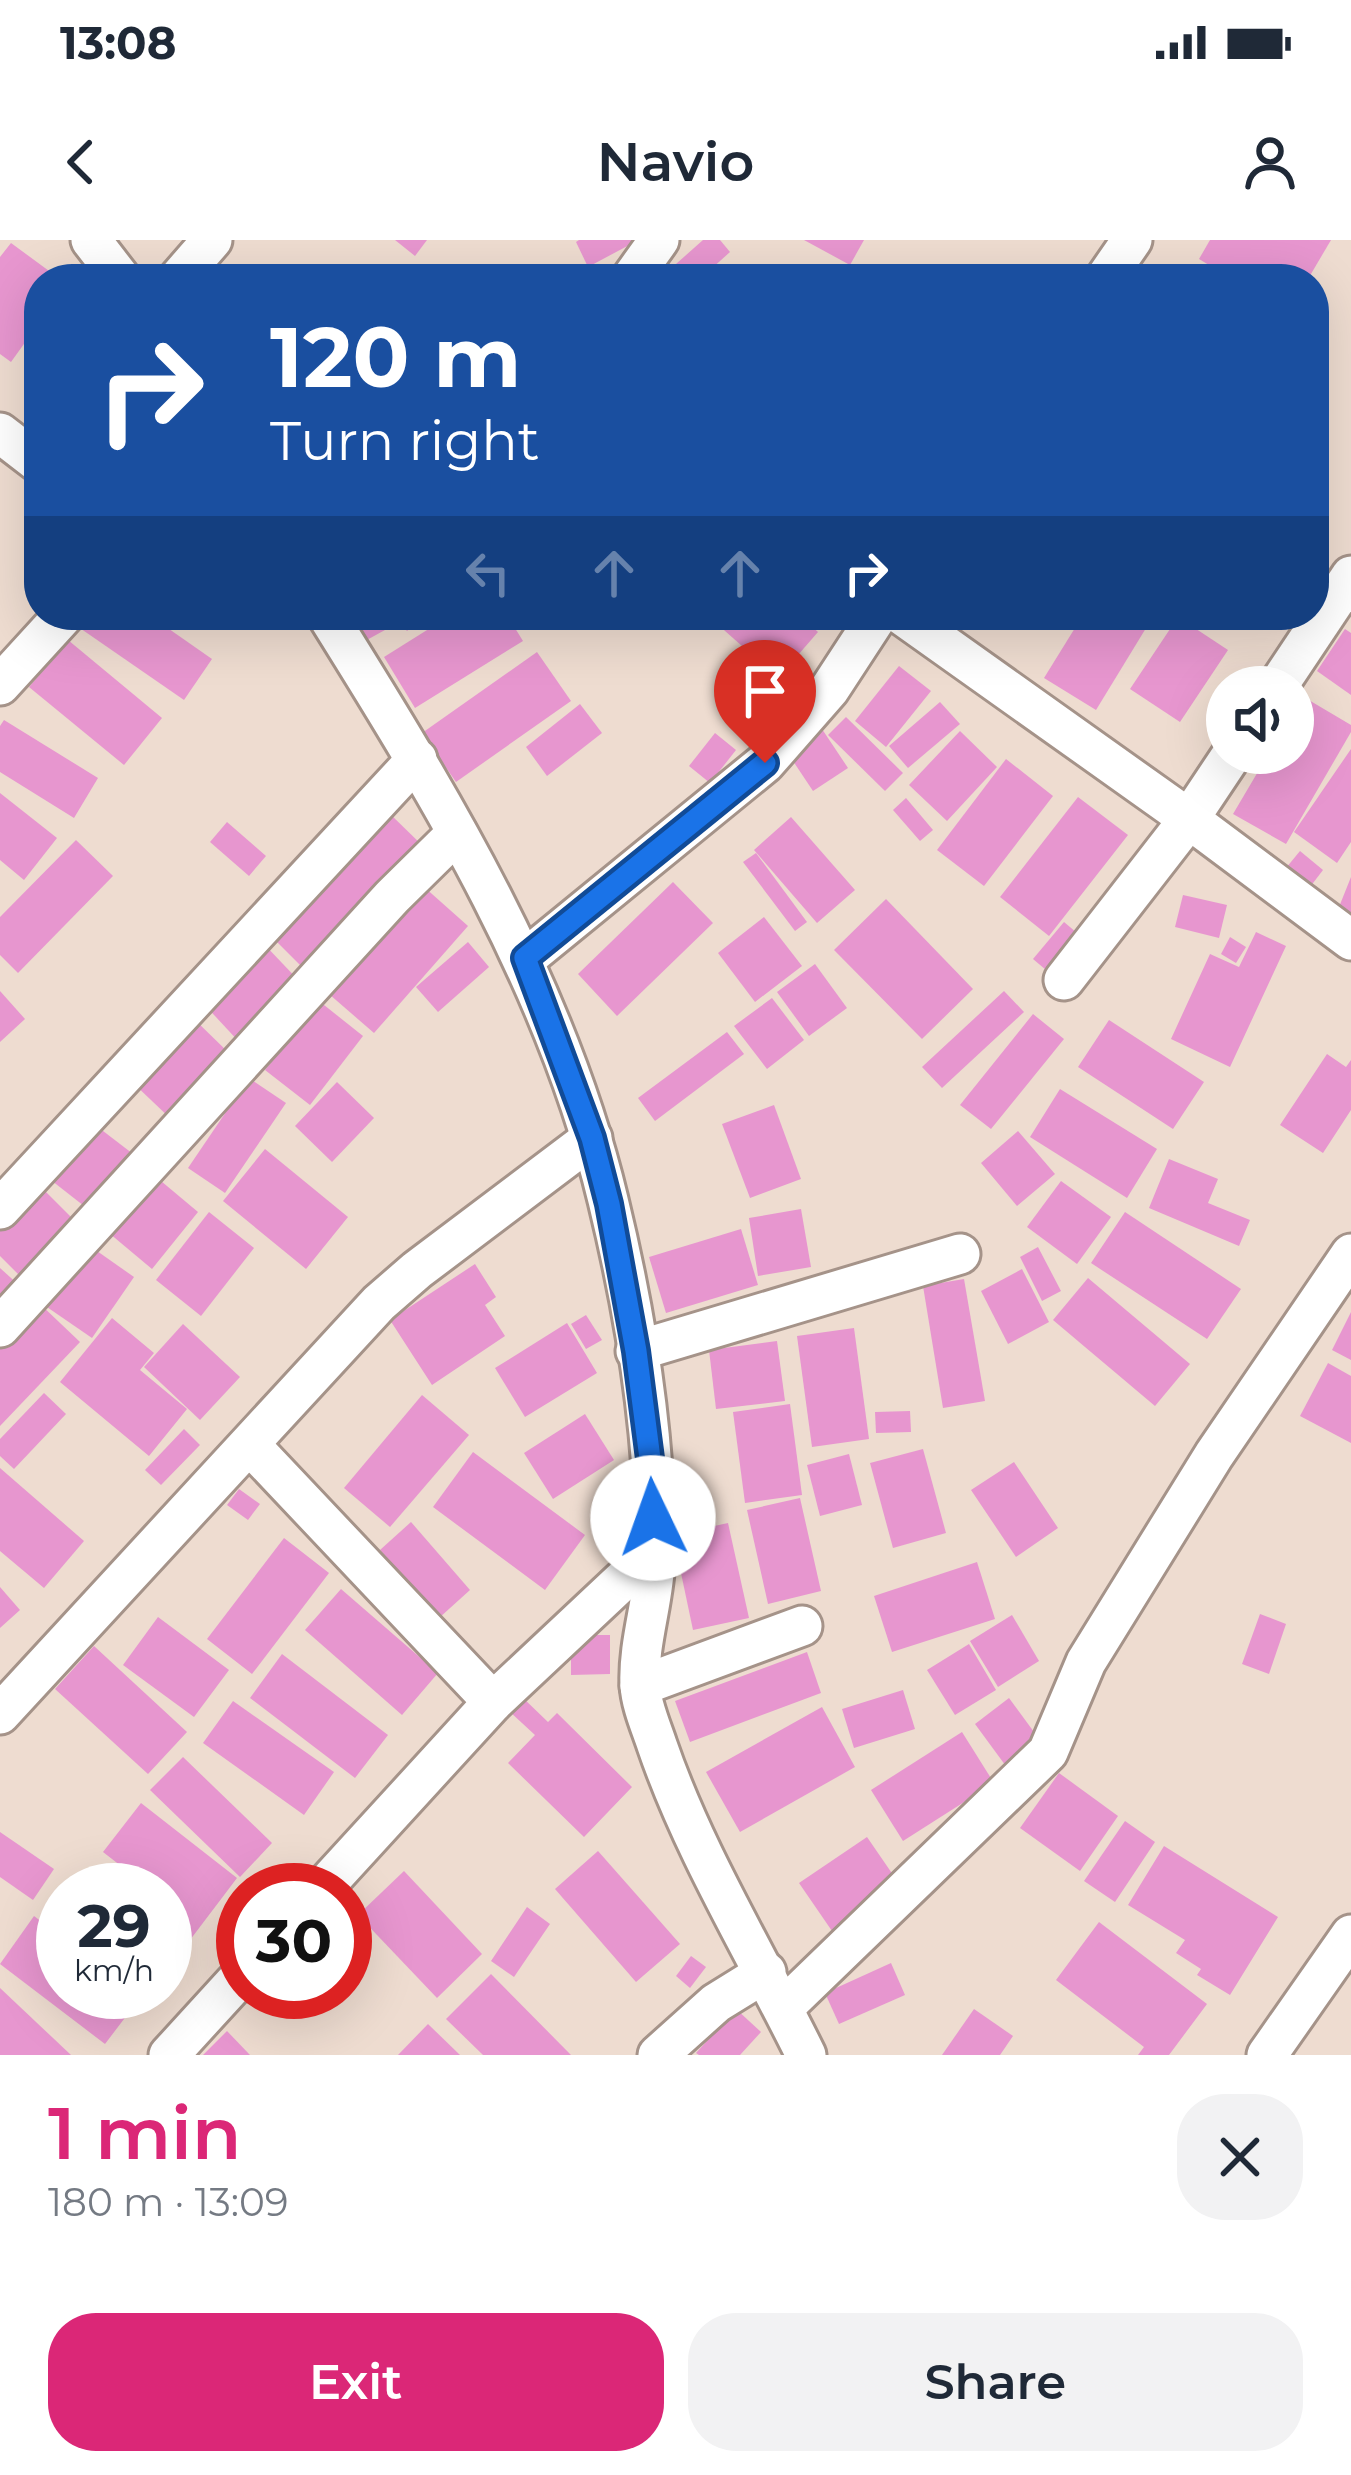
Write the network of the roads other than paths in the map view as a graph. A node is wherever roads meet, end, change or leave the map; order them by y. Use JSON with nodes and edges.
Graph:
{"nodes":[{"id":1,"x":91,"y":240,"type":"edge"},
{"id":2,"x":212,"y":240,"type":"edge"},
{"id":3,"x":109,"y":264,"type":"edge"},
{"id":4,"x":191,"y":264,"type":"edge"},
{"id":5,"x":0,"y":433,"type":"edge"},
{"id":6,"x":24,"y":452,"type":"edge"},
{"id":7,"x":1351,"y":576,"type":"edge"},
{"id":8,"x":1329,"y":609,"type":"edge"},
{"id":9,"x":50,"y":630,"type":"edge"},
{"id":10,"x":336,"y":630,"type":"edge"},
{"id":11,"x":868,"y":630,"type":"edge"},
{"id":12,"x":923,"y":630,"type":"edge"},
{"id":13,"x":1315,"y":630,"type":"edge"},
{"id":14,"x":1291,"y":666,"type":"edge"},
{"id":15,"x":0,"y":685,"type":"edge"},
{"id":16,"x":417,"y":759,"type":"junction"},
{"id":17,"x":1219,"y":774,"type":"edge"},
{"id":18,"x":1189,"y":819,"type":"junction"},
{"id":19,"x":457,"y":833,"type":"junction"},
{"id":20,"x":1351,"y":940,"type":"edge"},
{"id":21,"x":525,"y":958,"type":"junction"},
{"id":22,"x":1064,"y":980,"type":"dead end"},
{"id":23,"x":592,"y":1138,"type":"junction"},
{"id":24,"x":0,"y":1209,"type":"edge"},
{"id":25,"x":960,"y":1254,"type":"dead end"},
{"id":26,"x":1351,"y":1254,"type":"edge"},
{"id":27,"x":0,"y":1327,"type":"edge"},
{"id":28,"x":636,"y":1351,"type":"junction"},
{"id":29,"x":250,"y":1445,"type":"junction"},
{"id":30,"x":655,"y":1562,"type":"junction"},
{"id":31,"x":802,"y":1626,"type":"dead end"},
{"id":32,"x":640,"y":1686,"type":"junction"},
{"id":33,"x":494,"y":1702,"type":"junction"},
{"id":34,"x":0,"y":1714,"type":"edge"},
{"id":35,"x":345,"y":1863,"type":"edge"},
{"id":36,"x":1351,"y":1935,"type":"edge"},
{"id":37,"x":766,"y":1972,"type":"junction"},
{"id":38,"x":216,"y":2004,"type":"edge"},
{"id":39,"x":783,"y":2008,"type":"junction"},
{"id":40,"x":169,"y":2055,"type":"edge"},
{"id":41,"x":658,"y":2055,"type":"edge"},
{"id":42,"x":806,"y":2055,"type":"edge"},
{"id":43,"x":1267,"y":2055,"type":"edge"}],
"edges":[{"from":1,"to":3,"type":"street"},
{"from":2,"to":4,"type":"street"},
{"from":5,"to":6,"type":"street"},
{"from":7,"to":8,"type":"street"},
{"from":9,"to":15,"type":"street"},
{"from":10,"to":16,"type":"street"},
{"from":11,"to":21,"type":"street"},
{"from":12,"to":18,"type":"street"},
{"from":13,"to":14,"type":"street"},
{"from":16,"to":19,"type":"street"},
{"from":16,"to":24,"type":"street"},
{"from":17,"to":18,"type":"street"},
{"from":18,"to":20,"type":"street"},
{"from":18,"to":22,"type":"street"},
{"from":19,"to":21,"type":"street"},
{"from":19,"to":27,"type":"street"},
{"from":21,"to":23,"type":"street"},
{"from":23,"to":28,"type":"street"},
{"from":23,"to":29,"type":"street"},
{"from":25,"to":28,"type":"street"},
{"from":26,"to":39,"type":"street"},
{"from":28,"to":30,"type":"street"},
{"from":29,"to":33,"type":"street"},
{"from":29,"to":34,"type":"street"},
{"from":30,"to":32,"type":"street"},
{"from":30,"to":33,"type":"street"},
{"from":31,"to":32,"type":"street"},
{"from":32,"to":37,"type":"street"},
{"from":33,"to":35,"type":"street"},
{"from":36,"to":43,"type":"street"},
{"from":37,"to":39,"type":"street"},
{"from":37,"to":41,"type":"street"},
{"from":38,"to":40,"type":"street"},
{"from":39,"to":42,"type":"street"}]}
